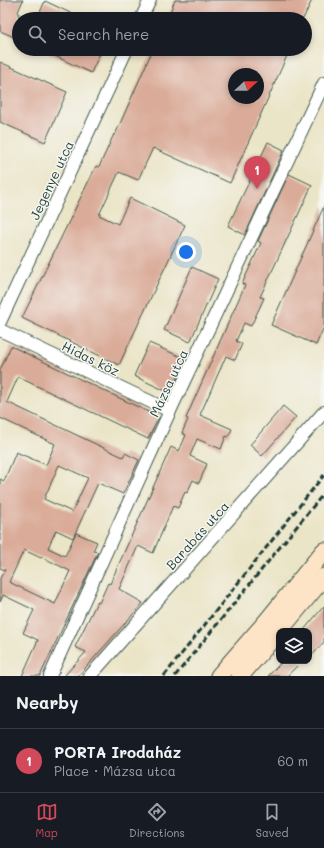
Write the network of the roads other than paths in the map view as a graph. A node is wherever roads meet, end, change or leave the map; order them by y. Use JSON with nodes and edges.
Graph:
{"nodes":[{"id":1,"x":150,"y":0,"type":"edge"},
{"id":2,"x":144,"y":12,"type":"edge"},
{"id":3,"x":124,"y":56,"type":"edge"},
{"id":4,"x":324,"y":83,"type":"edge"},
{"id":5,"x":319,"y":105,"type":"edge"},
{"id":6,"x":0,"y":322,"type":"edge"},
{"id":7,"x":0,"y":330,"type":"edge"},
{"id":8,"x":170,"y":411,"type":"junction"},
{"id":9,"x":324,"y":412,"type":"edge"},
{"id":10,"x":324,"y":551,"type":"edge"},
{"id":11,"x":324,"y":577,"type":"edge"},
{"id":12,"x":282,"y":628,"type":"edge"},
{"id":13,"x":276,"y":634,"type":"edge"},
{"id":14,"x":50,"y":676,"type":"edge"},
{"id":15,"x":90,"y":676,"type":"edge"},
{"id":16,"x":219,"y":676,"type":"edge"},
{"id":17,"x":240,"y":676,"type":"edge"}],
"edges":[{"from":1,"to":2,"type":"street"},
{"from":3,"to":6,"type":"street","name":"Jegenye utca"},
{"from":4,"to":5,"type":"street","name":"Mázsa utca"},
{"from":5,"to":8,"type":"street","name":"Mázsa utca"},
{"from":7,"to":8,"type":"street","name":"Hidas köz"},
{"from":8,"to":14,"type":"street","name":"Mázsa utca"},
{"from":9,"to":15,"type":"street","name":"Barabás utca"},
{"from":10,"to":16,"type":"main road"},
{"from":11,"to":12,"type":"main road"},
{"from":13,"to":17,"type":"main road"}]}
